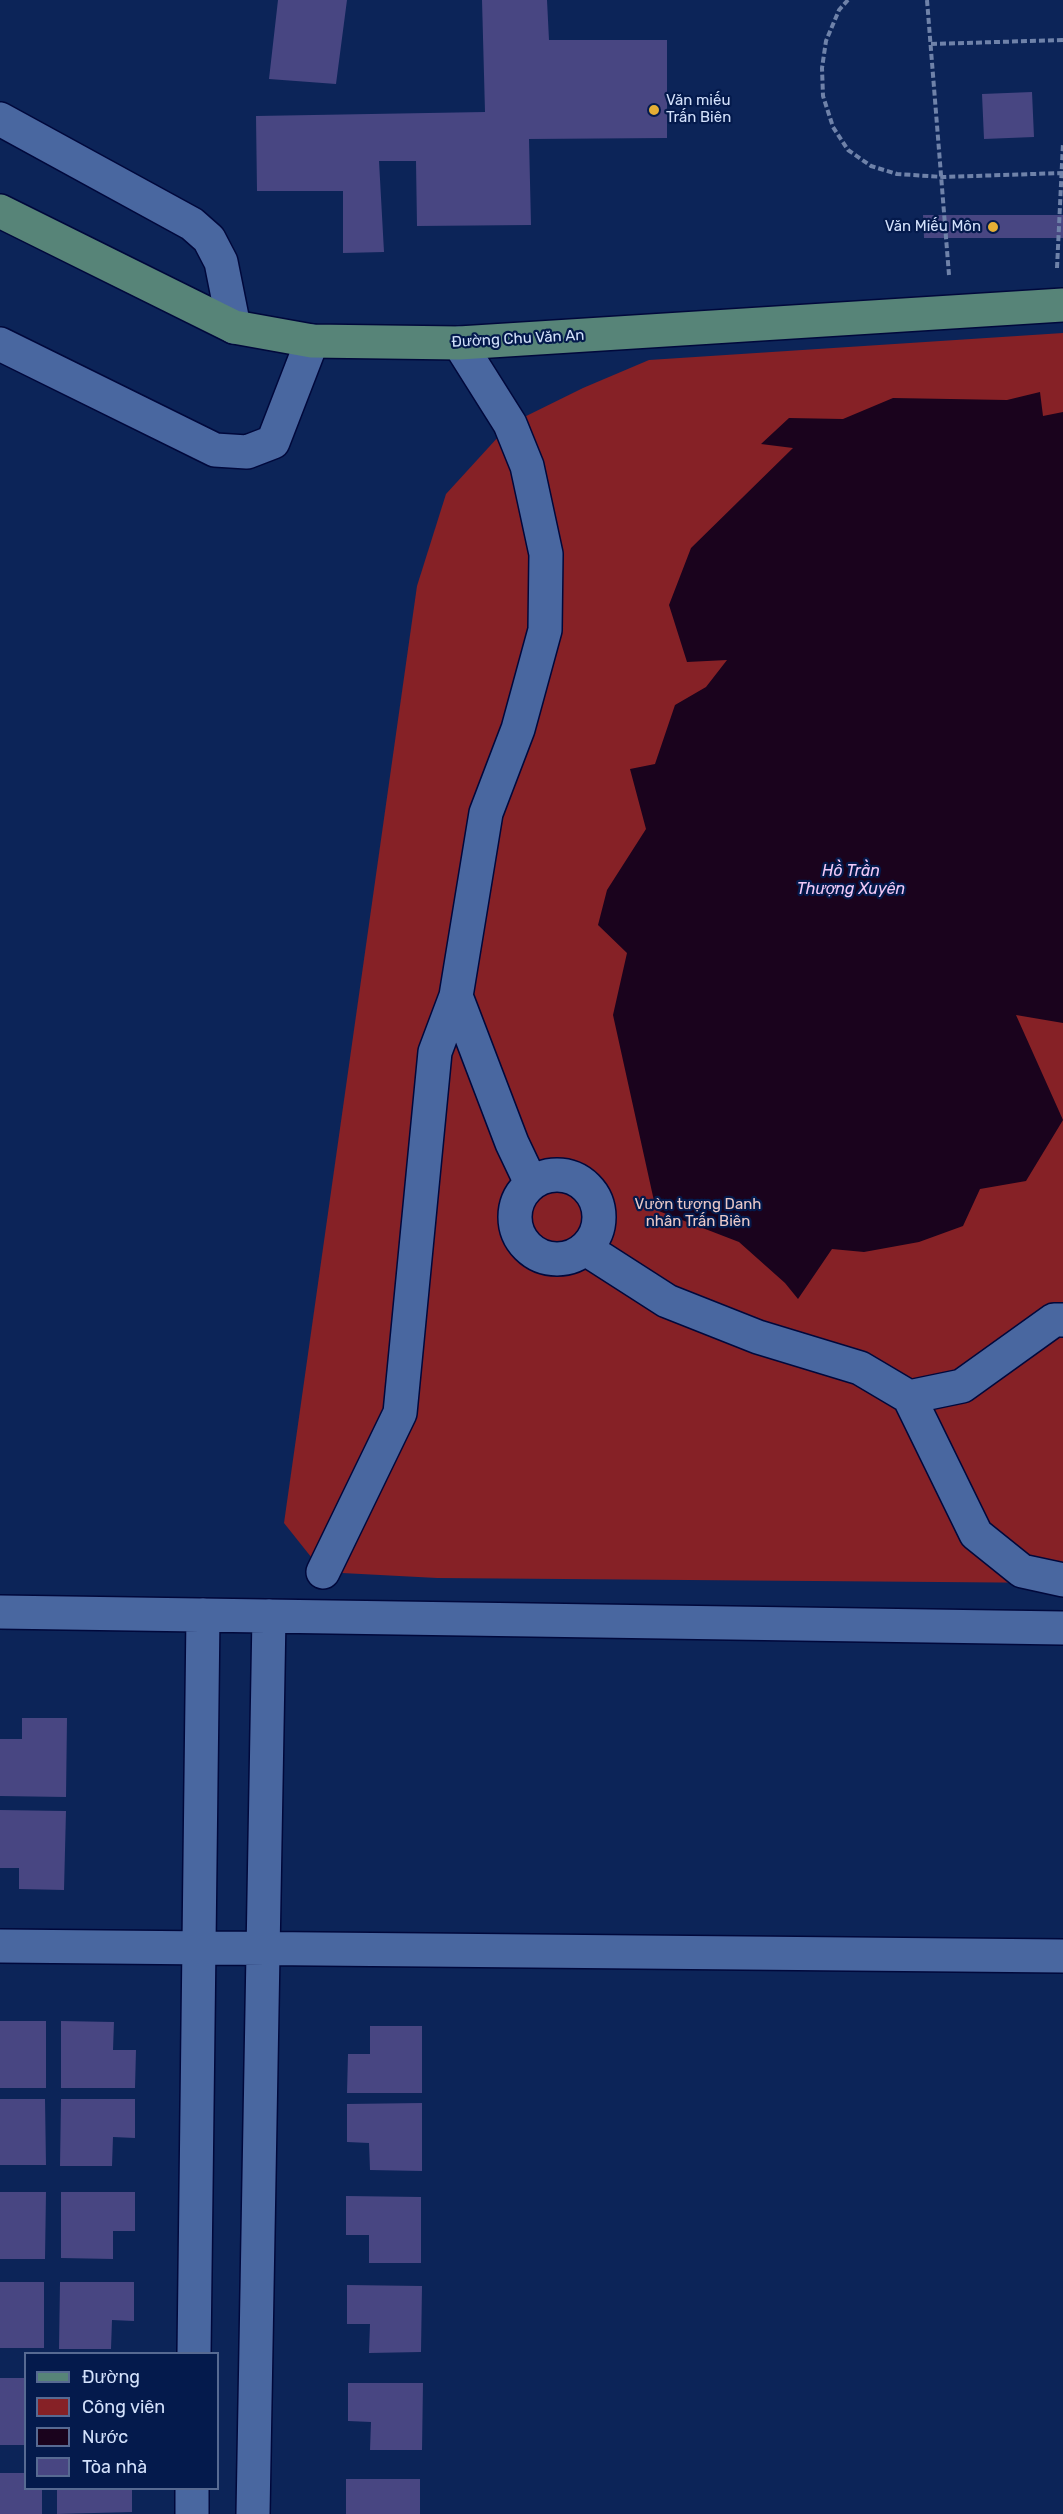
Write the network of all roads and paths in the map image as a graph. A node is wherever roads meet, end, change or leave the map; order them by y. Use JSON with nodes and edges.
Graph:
{"nodes":[{"id":1,"x":848,"y":0,"type":"edge"},
{"id":2,"x":927,"y":0,"type":"edge"},
{"id":3,"x":1063,"y":40,"type":"edge"},
{"id":4,"x":931,"y":44,"type":"junction"},
{"id":5,"x":0,"y":119,"type":"edge"},
{"id":6,"x":1063,"y":143,"type":"edge"},
{"id":7,"x":1062,"y":173,"type":"edge"},
{"id":8,"x":943,"y":177,"type":"junction"},
{"id":9,"x":0,"y":211,"type":"edge"},
{"id":10,"x":1059,"y":305,"type":"edge"},
{"id":11,"x":952,"y":311,"type":"junction"},
{"id":12,"x":234,"y":327,"type":"junction"},
{"id":13,"x":312,"y":341,"type":"junction"},
{"id":14,"x":459,"y":343,"type":"junction"},
{"id":15,"x":0,"y":344,"type":"edge"},
{"id":16,"x":456,"y":996,"type":"junction"},
{"id":17,"x":531,"y":1183,"type":"junction"},
{"id":18,"x":586,"y":1249,"type":"junction"},
{"id":19,"x":1063,"y":1320,"type":"edge"},
{"id":20,"x":909,"y":1397,"type":"junction"},
{"id":21,"x":323,"y":1572,"type":"dead end"},
{"id":22,"x":1063,"y":1580,"type":"edge"},
{"id":23,"x":0,"y":1612,"type":"edge"},
{"id":24,"x":203,"y":1615,"type":"junction"},
{"id":25,"x":269,"y":1616,"type":"junction"},
{"id":26,"x":1063,"y":1628,"type":"edge"},
{"id":27,"x":0,"y":1946,"type":"edge"},
{"id":28,"x":199,"y":1948,"type":"junction"},
{"id":29,"x":264,"y":1948,"type":"junction"},
{"id":30,"x":1063,"y":1956,"type":"edge"},
{"id":31,"x":194,"y":2352,"type":"edge"},
{"id":32,"x":192,"y":2490,"type":"edge"},
{"id":33,"x":192,"y":2514,"type":"edge"},
{"id":34,"x":253,"y":2514,"type":"edge"}],
"edges":[{"from":1,"to":8,"type":"path"},
{"from":2,"to":4,"type":"path"},
{"from":3,"to":4,"type":"path"},
{"from":4,"to":8,"type":"path"},
{"from":5,"to":12,"type":"street"},
{"from":6,"to":7,"type":"path"},
{"from":7,"to":8,"type":"path"},
{"from":7,"to":10,"type":"path"},
{"from":8,"to":11,"type":"path"},
{"from":9,"to":12,"type":"main road","name":"Đường Chu Văn An"},
{"from":10,"to":11,"type":"main road","name":"Đường Chu Văn An"},
{"from":11,"to":14,"type":"main road","name":"Đường Chu Văn An"},
{"from":12,"to":13,"type":"main road","name":"Đường Chu Văn An"},
{"from":13,"to":14,"type":"main road","name":"Đường Chu Văn An"},
{"from":13,"to":15,"type":"street"},
{"from":14,"to":16,"type":"street"},
{"from":16,"to":17,"type":"street"},
{"from":16,"to":21,"type":"street"},
{"from":17,"to":18,"type":"street"},
{"from":17,"to":18,"type":"street"},
{"from":18,"to":20,"type":"street"},
{"from":19,"to":20,"type":"street"},
{"from":20,"to":22,"type":"street"},
{"from":23,"to":24,"type":"street"},
{"from":24,"to":25,"type":"street"},
{"from":24,"to":28,"type":"street"},
{"from":25,"to":26,"type":"street"},
{"from":25,"to":29,"type":"street"},
{"from":27,"to":28,"type":"street"},
{"from":28,"to":29,"type":"street"},
{"from":28,"to":31,"type":"street"},
{"from":29,"to":30,"type":"street"},
{"from":29,"to":34,"type":"street"},
{"from":32,"to":33,"type":"street"}]}
